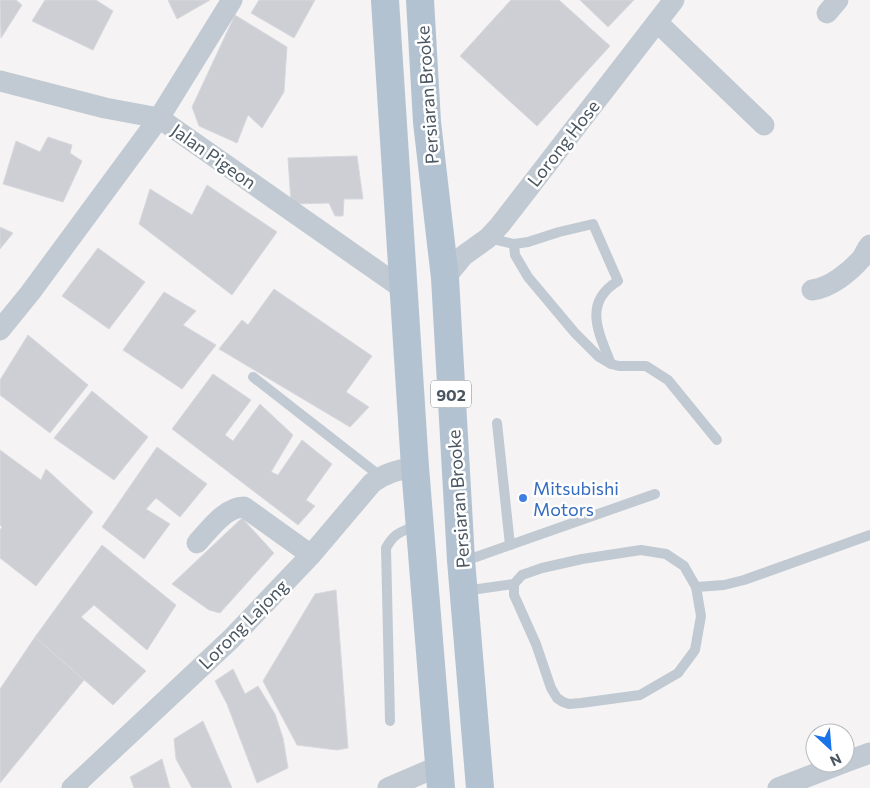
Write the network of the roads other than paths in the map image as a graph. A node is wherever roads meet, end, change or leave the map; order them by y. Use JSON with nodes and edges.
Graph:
{"nodes":[{"id":1,"x":232,"y":0,"type":"edge"},
{"id":2,"x":385,"y":0,"type":"edge"},
{"id":3,"x":420,"y":0,"type":"edge"},
{"id":4,"x":674,"y":0,"type":"edge"},
{"id":5,"x":657,"y":22,"type":"junction"},
{"id":6,"x":0,"y":81,"type":"edge"},
{"id":7,"x":159,"y":118,"type":"junction"},
{"id":8,"x":764,"y":125,"type":"dead end"},
{"id":9,"x":488,"y":238,"type":"junction"},
{"id":10,"x":514,"y":244,"type":"junction"},
{"id":11,"x":870,"y":245,"type":"edge"},
{"id":12,"x":445,"y":278,"type":"junction"},
{"id":13,"x":403,"y":289,"type":"junction"},
{"id":14,"x":812,"y":290,"type":"dead end"},
{"id":15,"x":0,"y":330,"type":"edge"},
{"id":16,"x":611,"y":364,"type":"junction"},
{"id":17,"x":253,"y":377,"type":"dead end"},
{"id":18,"x":497,"y":423,"type":"dead end"},
{"id":19,"x":717,"y":440,"type":"dead end"},
{"id":20,"x":414,"y":467,"type":"junction"},
{"id":21,"x":380,"y":476,"type":"junction"},
{"id":22,"x":655,"y":494,"type":"dead end"},
{"id":23,"x":419,"y":525,"type":"junction"},
{"id":24,"x":870,"y":535,"type":"edge"},
{"id":25,"x":197,"y":543,"type":"dead end"},
{"id":26,"x":510,"y":544,"type":"junction"},
{"id":27,"x":312,"y":555,"type":"junction"},
{"id":28,"x":461,"y":560,"type":"junction"},
{"id":29,"x":514,"y":584,"type":"junction"},
{"id":30,"x":696,"y":587,"type":"junction"},
{"id":31,"x":464,"y":591,"type":"junction"},
{"id":32,"x":390,"y":721,"type":"dead end"},
{"id":33,"x":870,"y":752,"type":"edge"},
{"id":34,"x":855,"y":758,"type":"edge"},
{"id":35,"x":818,"y":773,"type":"edge"},
{"id":36,"x":440,"y":777,"type":"edge"},
{"id":37,"x":72,"y":788,"type":"edge"},
{"id":38,"x":388,"y":788,"type":"edge"},
{"id":39,"x":480,"y":788,"type":"edge"},
{"id":40,"x":778,"y":788,"type":"edge"}],
"edges":[{"from":1,"to":7,"type":"street"},
{"from":2,"to":13,"type":"main road","name":"Persiaran Brooke","number":"902"},
{"from":3,"to":12,"type":"main road","name":"Persiaran Brooke","number":"902"},
{"from":4,"to":5,"type":"street","name":"Lorong Hose"},
{"from":5,"to":8,"type":"street"},
{"from":5,"to":9,"type":"street","name":"Lorong Hose"},
{"from":6,"to":7,"type":"street","name":"Jalan Pigeon"},
{"from":7,"to":13,"type":"street","name":"Jalan Pigeon"},
{"from":7,"to":15,"type":"street"},
{"from":9,"to":10,"type":"lane"},
{"from":9,"to":12,"type":"street","name":"Lorong Hose"},
{"from":10,"to":16,"type":"lane"},
{"from":10,"to":16,"type":"lane"},
{"from":11,"to":14,"type":"street"},
{"from":12,"to":28,"type":"main road","name":"Persiaran Brooke","number":"902"},
{"from":13,"to":20,"type":"main road","name":"Persiaran Brooke","number":"902"},
{"from":16,"to":19,"type":"lane"},
{"from":17,"to":21,"type":"lane"},
{"from":18,"to":26,"type":"lane"},
{"from":20,"to":21,"type":"street","name":"Lorong Lajong"},
{"from":20,"to":23,"type":"main road","name":"Persiaran Brooke","number":"902"},
{"from":21,"to":27,"type":"street","name":"Lorong Lajong"},
{"from":22,"to":26,"type":"lane"},
{"from":23,"to":32,"type":"lane"},
{"from":23,"to":36,"type":"main road","name":"Persiaran Brooke","number":"902"},
{"from":24,"to":30,"type":"lane"},
{"from":25,"to":27,"type":"street"},
{"from":26,"to":28,"type":"lane"},
{"from":27,"to":37,"type":"street","name":"Lorong Lajong"},
{"from":28,"to":31,"type":"main road","name":"Persiaran Brooke","number":"902"},
{"from":29,"to":30,"type":"lane"},
{"from":29,"to":30,"type":"lane"},
{"from":29,"to":31,"type":"lane"},
{"from":31,"to":39,"type":"main road","name":"Persiaran Brooke","number":"902"},
{"from":33,"to":34,"type":"street"},
{"from":35,"to":40,"type":"street"},
{"from":36,"to":38,"type":"street"}]}
